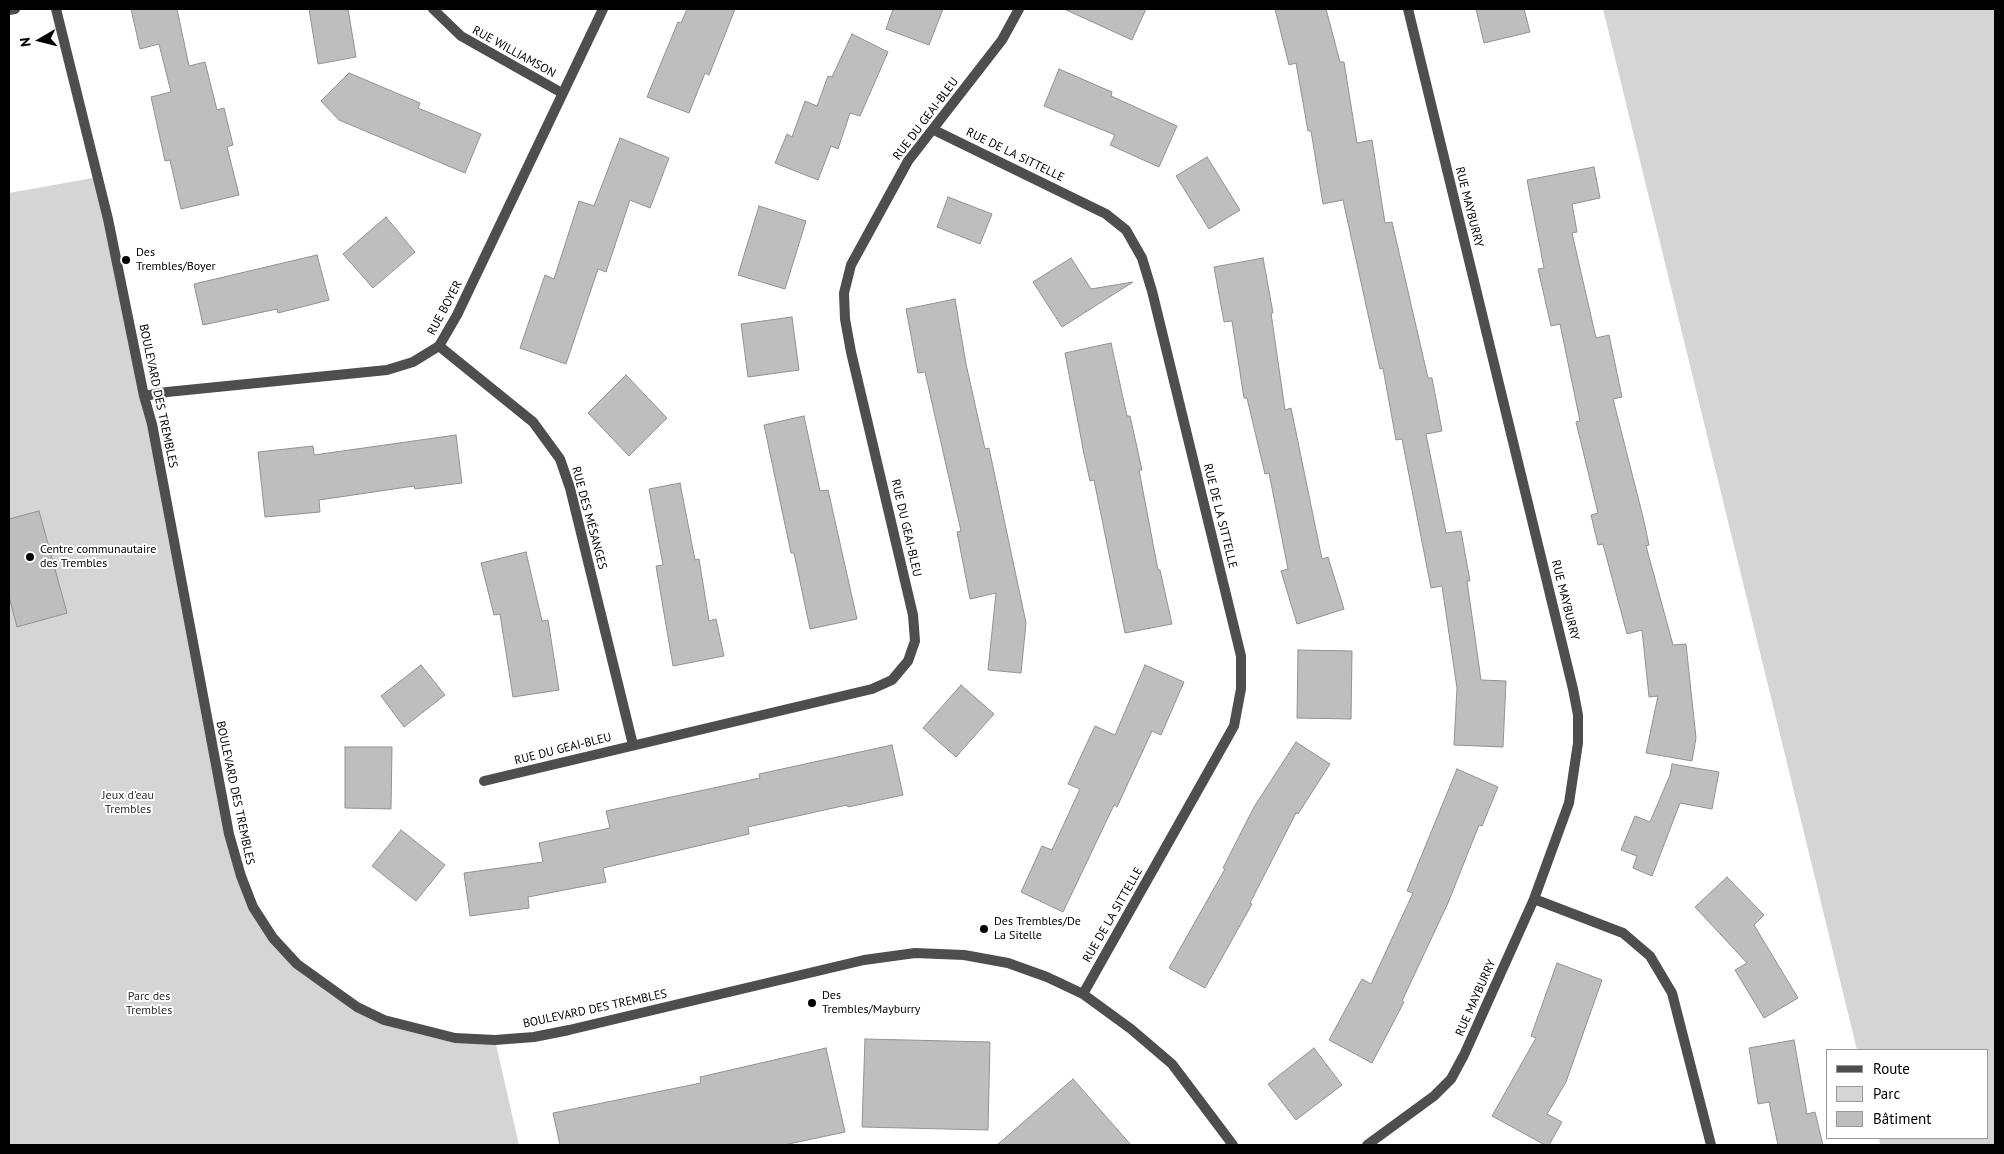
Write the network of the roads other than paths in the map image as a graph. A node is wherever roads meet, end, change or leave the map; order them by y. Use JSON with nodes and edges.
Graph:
{"nodes":[{"id":1,"x":14,"y":9,"type":"edge"},
{"id":2,"x":56,"y":9,"type":"edge"},
{"id":3,"x":433,"y":9,"type":"edge"},
{"id":4,"x":603,"y":9,"type":"edge"},
{"id":5,"x":1019,"y":9,"type":"edge"},
{"id":6,"x":1408,"y":9,"type":"edge"},
{"id":7,"x":9,"y":10,"type":"edge"},
{"id":8,"x":562,"y":93,"type":"junction"},
{"id":9,"x":934,"y":130,"type":"junction"},
{"id":10,"x":439,"y":346,"type":"junction"},
{"id":11,"x":144,"y":396,"type":"junction"},
{"id":12,"x":633,"y":746,"type":"junction"},
{"id":13,"x":484,"y":781,"type":"dead end"},
{"id":14,"x":1534,"y":899,"type":"junction"},
{"id":15,"x":1082,"y":994,"type":"junction"},
{"id":16,"x":1233,"y":1145,"type":"edge"},
{"id":17,"x":1366,"y":1145,"type":"edge"},
{"id":18,"x":1711,"y":1145,"type":"edge"}],
"edges":[{"from":1,"to":7,"type":"street"},
{"from":2,"to":11,"type":"street","name":"BOULEVARD DES TREMBLES"},
{"from":3,"to":8,"type":"street","name":"RUE WILLIAMSON"},
{"from":4,"to":8,"type":"street","name":"RUE BOYER"},
{"from":5,"to":9,"type":"street","name":"RUE DU GEAI-BLEU"},
{"from":6,"to":14,"type":"street","name":"RUE MAYBURRY"},
{"from":8,"to":10,"type":"street","name":"RUE BOYER"},
{"from":9,"to":12,"type":"street","name":"RUE DU GEAI-BLEU"},
{"from":9,"to":15,"type":"street","name":"RUE DE LA SITTELLE"},
{"from":10,"to":11,"type":"street","name":"RUE BOYER"},
{"from":10,"to":12,"type":"street","name":"RUE DES MÉSANGES"},
{"from":11,"to":15,"type":"street","name":"BOULEVARD DES TREMBLES"},
{"from":12,"to":13,"type":"street","name":"RUE DU GEAI-BLEU"},
{"from":14,"to":17,"type":"street","name":"RUE MAYBURRY"},
{"from":14,"to":18,"type":"street"},
{"from":15,"to":16,"type":"street","name":"BOULEVARD DES TREMBLES"}]}
